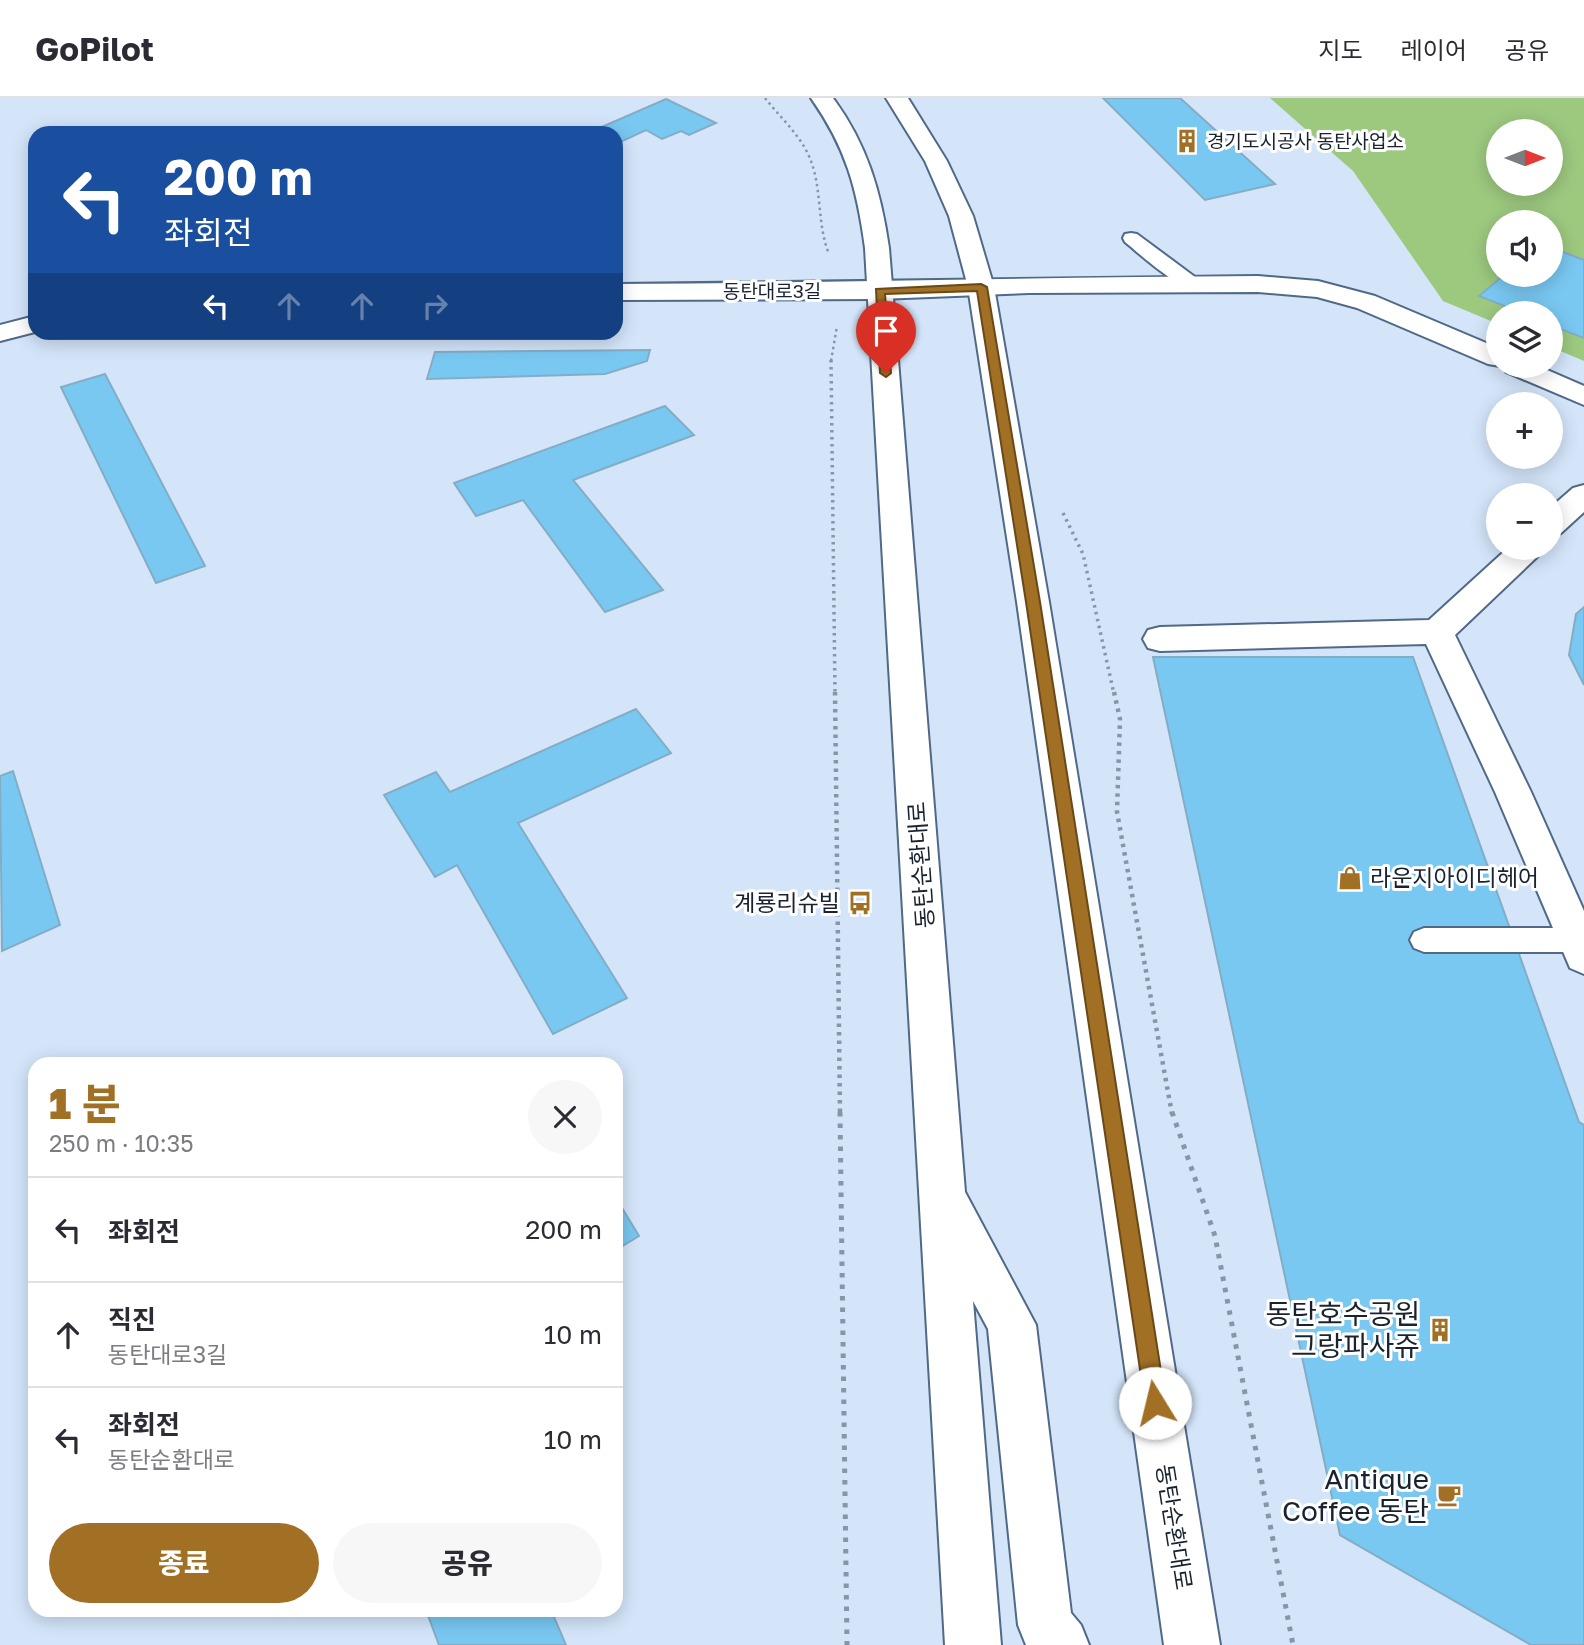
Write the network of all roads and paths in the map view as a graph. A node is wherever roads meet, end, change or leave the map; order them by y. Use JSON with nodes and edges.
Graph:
{"nodes":[{"id":1,"x":765,"y":98,"type":"edge"},
{"id":2,"x":822,"y":98,"type":"edge"},
{"id":3,"x":897,"y":98,"type":"edge"},
{"id":4,"x":1131,"y":238,"type":"dead end"},
{"id":5,"x":830,"y":256,"type":"dead end"},
{"id":6,"x":1193,"y":284,"type":"junction"},
{"id":7,"x":981,"y":287,"type":"junction"},
{"id":8,"x":880,"y":291,"type":"junction"},
{"id":9,"x":623,"y":292,"type":"edge"},
{"id":10,"x":28,"y":326,"type":"edge"},
{"id":11,"x":837,"y":329,"type":"dead end"},
{"id":12,"x":0,"y":333,"type":"edge"},
{"id":13,"x":1486,"y":353,"type":"edge"},
{"id":14,"x":1543,"y":378,"type":"edge"},
{"id":15,"x":1584,"y":396,"type":"edge"},
{"id":16,"x":1584,"y":495,"type":"edge"},
{"id":17,"x":1062,"y":509,"type":"dead end"},
{"id":18,"x":1563,"y":514,"type":"edge"},
{"id":19,"x":1514,"y":560,"type":"edge"},
{"id":20,"x":1437,"y":632,"type":"junction"},
{"id":21,"x":1160,"y":639,"type":"dead end"},
{"id":22,"x":1424,"y":940,"type":"dead end"},
{"id":23,"x":1580,"y":948,"type":"edge"},
{"id":24,"x":944,"y":1198,"type":"junction"},
{"id":25,"x":1184,"y":1638,"type":"edge"},
{"id":26,"x":847,"y":1645,"type":"edge"},
{"id":27,"x":973,"y":1645,"type":"edge"},
{"id":28,"x":1061,"y":1645,"type":"edge"},
{"id":29,"x":1293,"y":1645,"type":"edge"}],
"edges":[{"from":1,"to":5,"type":"path"},
{"from":2,"to":8,"type":"main road","name":"동탄순환대로"},
{"from":3,"to":7,"type":"main road","name":"동탄순환대로"},
{"from":4,"to":6,"type":"lane"},
{"from":6,"to":7,"type":"main road","name":"동탄대로3길"},
{"from":6,"to":13,"type":"main road","name":"동탄대로3길"},
{"from":7,"to":8,"type":"main road","name":"동탄대로3길"},
{"from":7,"to":25,"type":"main road","name":"동탄순환대로"},
{"from":8,"to":9,"type":"main road","name":"동탄대로3길"},
{"from":8,"to":24,"type":"main road","name":"동탄순환대로"},
{"from":10,"to":12,"type":"main road"},
{"from":11,"to":26,"type":"path"},
{"from":14,"to":15,"type":"main road"},
{"from":16,"to":18,"type":"main road"},
{"from":17,"to":29,"type":"path"},
{"from":19,"to":20,"type":"main road"},
{"from":20,"to":21,"type":"main road"},
{"from":20,"to":23,"type":"main road"},
{"from":22,"to":23,"type":"lane"},
{"from":24,"to":27,"type":"main road","name":"동탄순환대로"},
{"from":24,"to":28,"type":"main road"}]}
